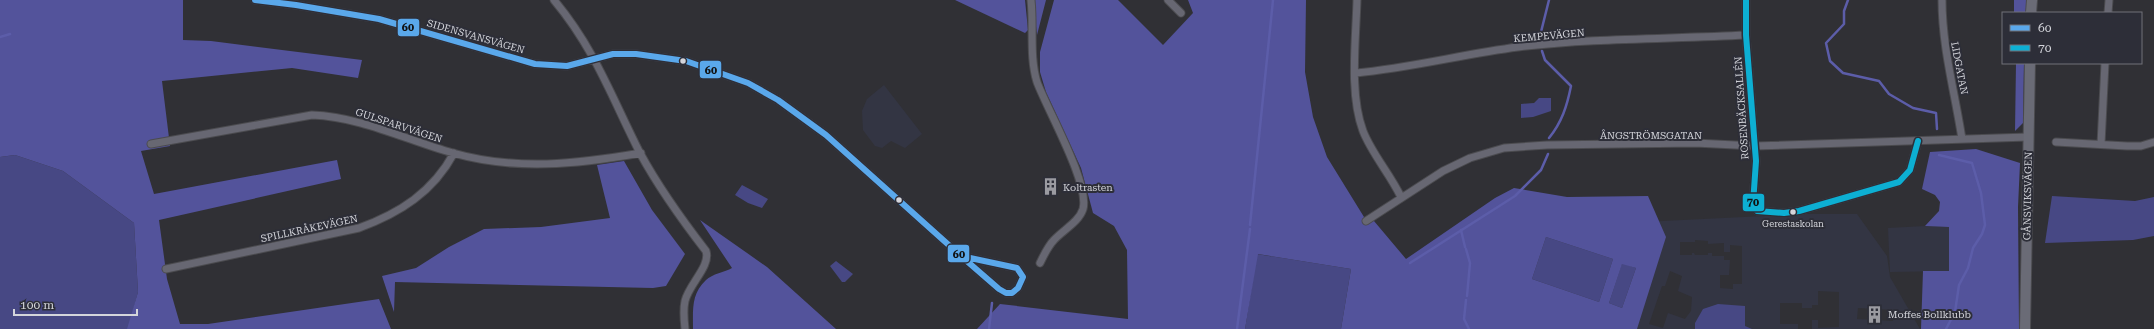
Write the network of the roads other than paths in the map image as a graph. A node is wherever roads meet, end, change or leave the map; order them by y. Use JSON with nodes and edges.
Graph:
{"nodes":[{"id":1,"x":255,"y":0,"type":"edge"},
{"id":2,"x":554,"y":0,"type":"edge"},
{"id":3,"x":1031,"y":0,"type":"edge"},
{"id":4,"x":1168,"y":0,"type":"edge"},
{"id":5,"x":1357,"y":0,"type":"edge"},
{"id":6,"x":1746,"y":0,"type":"edge"},
{"id":7,"x":1942,"y":0,"type":"edge"},
{"id":8,"x":2032,"y":0,"type":"edge"},
{"id":9,"x":2108,"y":0,"type":"edge"},
{"id":10,"x":2031,"y":12,"type":"edge"},
{"id":11,"x":2108,"y":12,"type":"edge"},
{"id":12,"x":1181,"y":13,"type":"dead end"},
{"id":13,"x":1746,"y":35,"type":"junction"},
{"id":14,"x":595,"y":58,"type":"junction"},
{"id":15,"x":2030,"y":64,"type":"edge"},
{"id":16,"x":2105,"y":64,"type":"edge"},
{"id":17,"x":1356,"y":73,"type":"junction"},
{"id":18,"x":2028,"y":137,"type":"junction"},
{"id":19,"x":1962,"y":139,"type":"junction"},
{"id":20,"x":1918,"y":141,"type":"junction"},
{"id":21,"x":2056,"y":142,"type":"dead end"},
{"id":22,"x":2154,"y":142,"type":"edge"},
{"id":23,"x":151,"y":144,"type":"dead end"},
{"id":24,"x":2101,"y":144,"type":"junction"},
{"id":25,"x":1755,"y":146,"type":"junction"},
{"id":26,"x":641,"y":153,"type":"junction"},
{"id":27,"x":454,"y":154,"type":"junction"},
{"id":28,"x":1401,"y":197,"type":"junction"},
{"id":29,"x":1366,"y":221,"type":"dead end"},
{"id":30,"x":961,"y":256,"type":"junction"},
{"id":31,"x":1040,"y":263,"type":"dead end"},
{"id":32,"x":166,"y":269,"type":"dead end"},
{"id":33,"x":685,"y":329,"type":"edge"},
{"id":34,"x":2025,"y":329,"type":"edge"}],
"edges":[{"from":1,"to":14,"type":"street","name":"SIDENSVANSVÄGEN"},
{"from":2,"to":14,"type":"street"},
{"from":3,"to":31,"type":"street"},
{"from":4,"to":12,"type":"street"},
{"from":5,"to":17,"type":"street"},
{"from":6,"to":13,"type":"street","name":"ROSENBÄCKSALLÉN"},
{"from":7,"to":19,"type":"street","name":"LIDGATAN"},
{"from":8,"to":10,"type":"main road"},
{"from":9,"to":11,"type":"street"},
{"from":13,"to":17,"type":"street","name":"KEMPEVÄGEN"},
{"from":13,"to":25,"type":"street","name":"ROSENBÄCKSALLÉN"},
{"from":14,"to":26,"type":"street"},
{"from":14,"to":30,"type":"street","name":"SIDENSVANSVÄGEN"},
{"from":15,"to":18,"type":"main road","name":"GÅNSVIKSVÄGEN"},
{"from":16,"to":24,"type":"street"},
{"from":17,"to":28,"type":"street"},
{"from":18,"to":19,"type":"street","name":"ÅNGSTRÖMSGATAN"},
{"from":18,"to":34,"type":"main road","name":"GÅNSVIKSVÄGEN"},
{"from":19,"to":20,"type":"street","name":"ÅNGSTRÖMSGATAN"},
{"from":20,"to":25,"type":"street","name":"ÅNGSTRÖMSGATAN"},
{"from":20,"to":25,"type":"street","name":"ROSENBÄCKSALLÉN"},
{"from":21,"to":24,"type":"street"},
{"from":22,"to":24,"type":"street"},
{"from":23,"to":27,"type":"street","name":"GULSPARVVÄGEN"},
{"from":25,"to":28,"type":"street","name":"ÅNGSTRÖMSGATAN"},
{"from":26,"to":27,"type":"street","name":"GULSPARVVÄGEN"},
{"from":26,"to":33,"type":"street"},
{"from":27,"to":32,"type":"street","name":"SPILLKRÅKEVÄGEN"},
{"from":28,"to":29,"type":"street","name":"ÅNGSTRÖMSGATAN"},
{"from":30,"to":30,"type":"street","name":"SIDENSVANSVÄGEN"}]}
